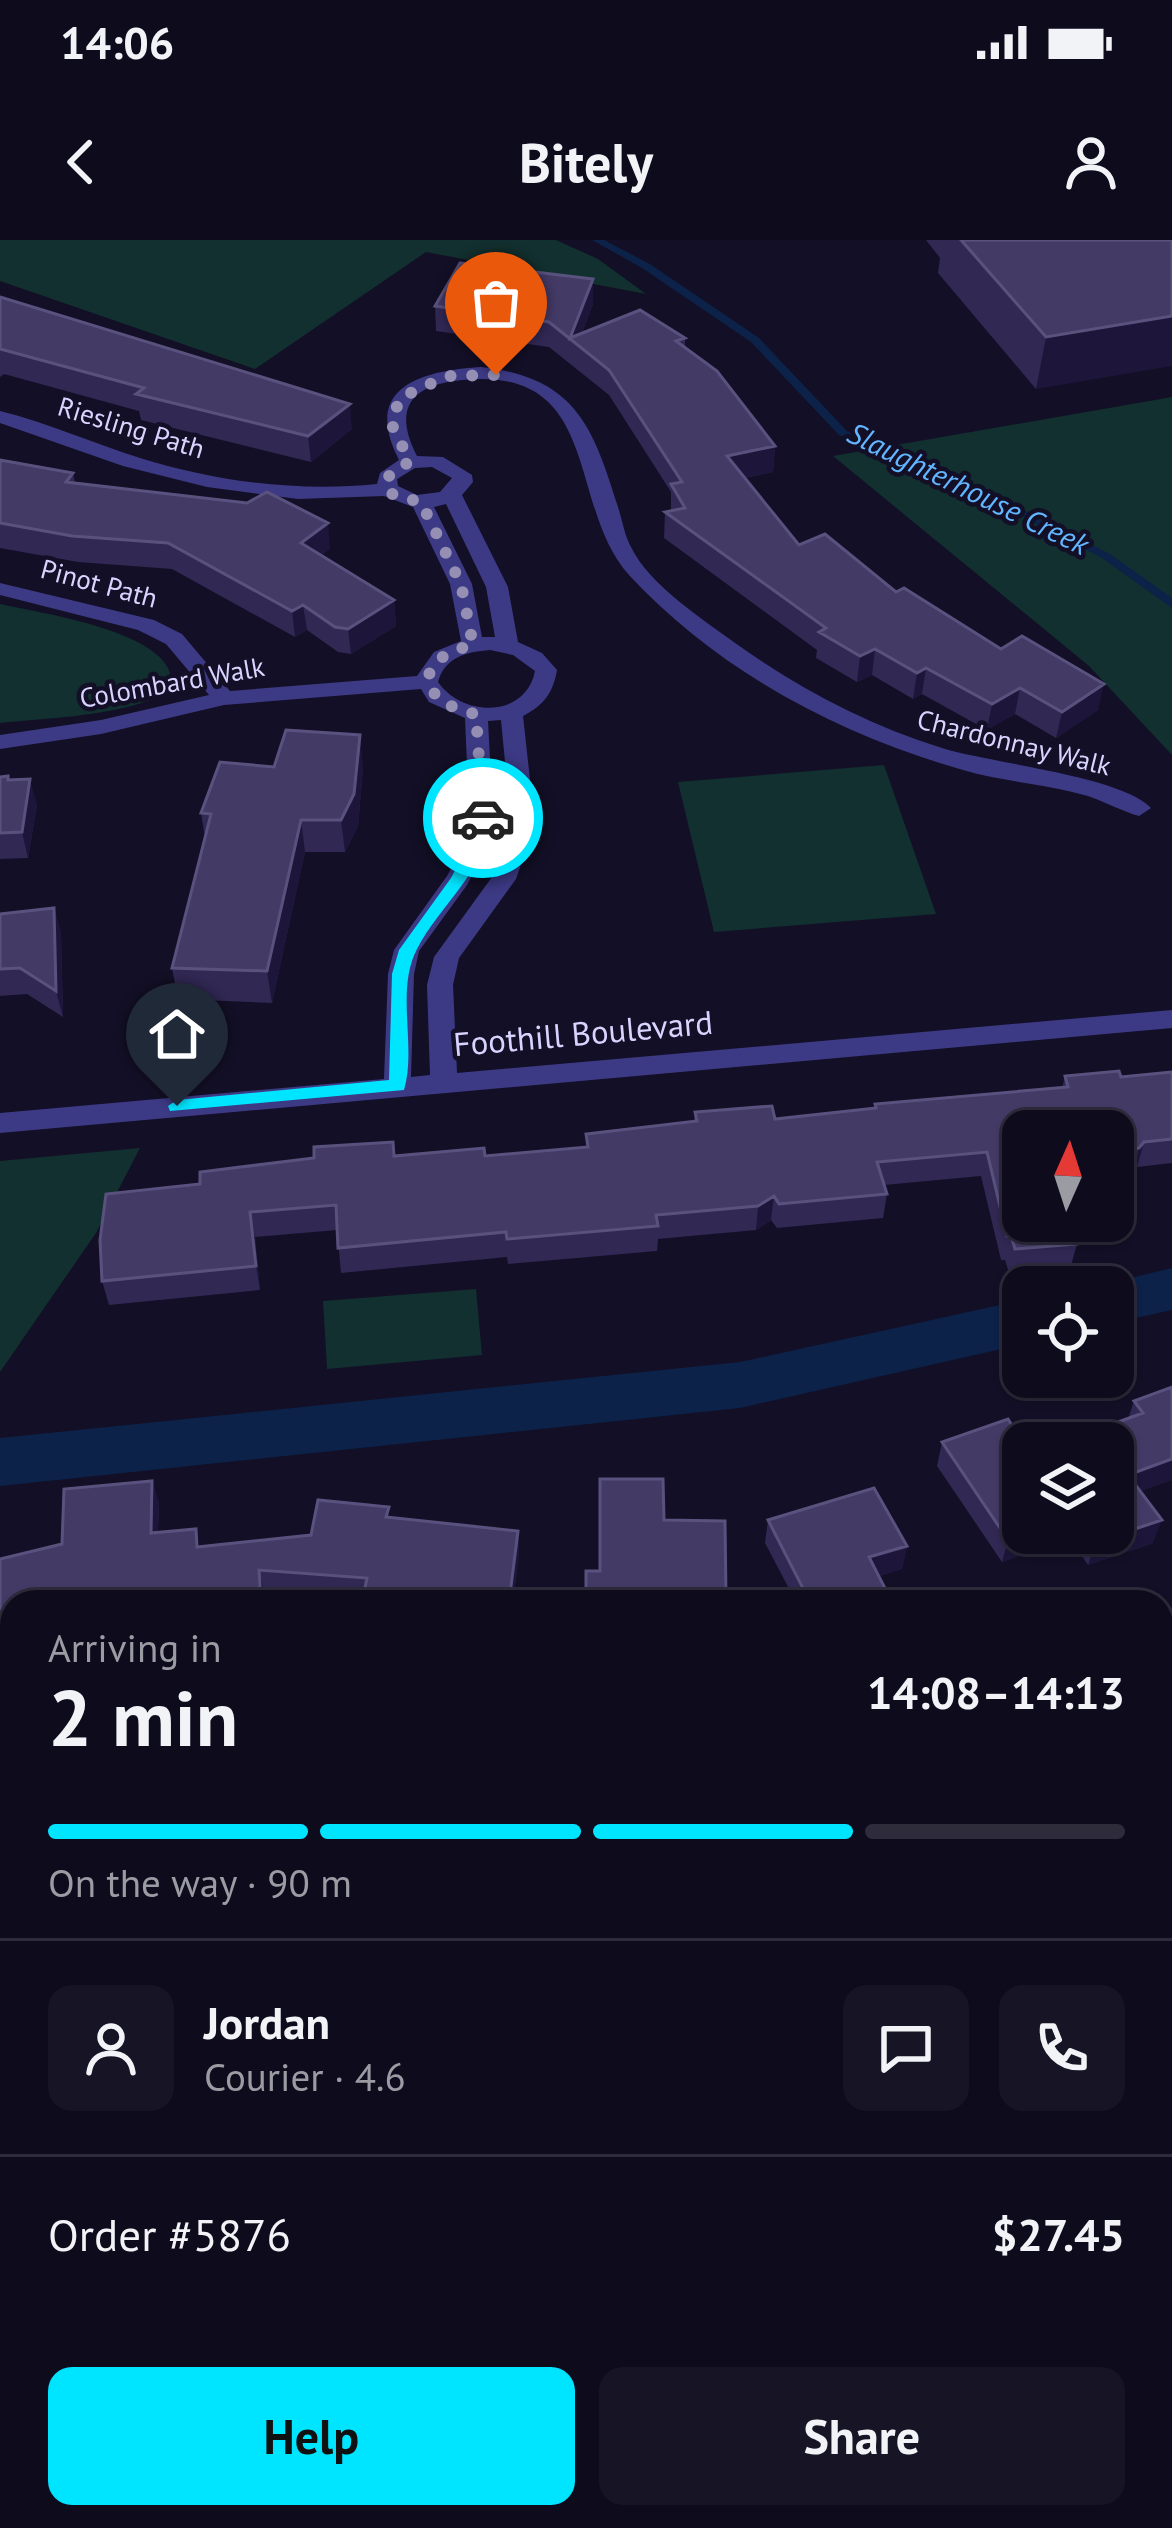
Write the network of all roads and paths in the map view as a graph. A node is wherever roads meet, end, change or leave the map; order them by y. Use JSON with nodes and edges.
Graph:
{"nodes":[{"id":1,"x":0,"y":416,"type":"edge"},
{"id":2,"x":410,"y":462,"type":"junction"},
{"id":3,"x":388,"y":490,"type":"junction"},
{"id":4,"x":452,"y":495,"type":"junction"},
{"id":5,"x":421,"y":502,"type":"junction"},
{"id":6,"x":0,"y":589,"type":"edge"},
{"id":7,"x":473,"y":645,"type":"junction"},
{"id":8,"x":507,"y":645,"type":"junction"},
{"id":9,"x":428,"y":682,"type":"junction"},
{"id":10,"x":224,"y":698,"type":"junction"},
{"id":11,"x":512,"y":711,"type":"junction"},
{"id":12,"x":476,"y":714,"type":"junction"},
{"id":13,"x":0,"y":742,"type":"edge"},
{"id":14,"x":1139,"y":808,"type":"dead end"},
{"id":15,"x":1172,"y":1019,"type":"edge"},
{"id":16,"x":444,"y":1081,"type":"junction"},
{"id":17,"x":398,"y":1086,"type":"junction"},
{"id":18,"x":0,"y":1123,"type":"edge"}],
"edges":[{"from":1,"to":3,"type":"street","name":"Riesling Path"},
{"from":2,"to":3,"type":"street"},
{"from":2,"to":4,"type":"street"},
{"from":2,"to":14,"type":"street","name":"Chardonnay Walk"},
{"from":3,"to":5,"type":"street"},
{"from":4,"to":5,"type":"street"},
{"from":4,"to":8,"type":"street"},
{"from":5,"to":7,"type":"street"},
{"from":6,"to":10,"type":"street","name":"Pinot Path"},
{"from":7,"to":8,"type":"street"},
{"from":7,"to":9,"type":"street"},
{"from":8,"to":11,"type":"street"},
{"from":9,"to":10,"type":"street","name":"Colombard Walk"},
{"from":9,"to":12,"type":"street"},
{"from":10,"to":13,"type":"street","name":"Colombard Walk"},
{"from":11,"to":12,"type":"street"},
{"from":11,"to":16,"type":"street"},
{"from":12,"to":17,"type":"street"},
{"from":15,"to":16,"type":"street","name":"Foothill Boulevard"},
{"from":16,"to":17,"type":"street","name":"Foothill Boulevard"},
{"from":17,"to":18,"type":"street","name":"Foothill Boulevard"}]}
